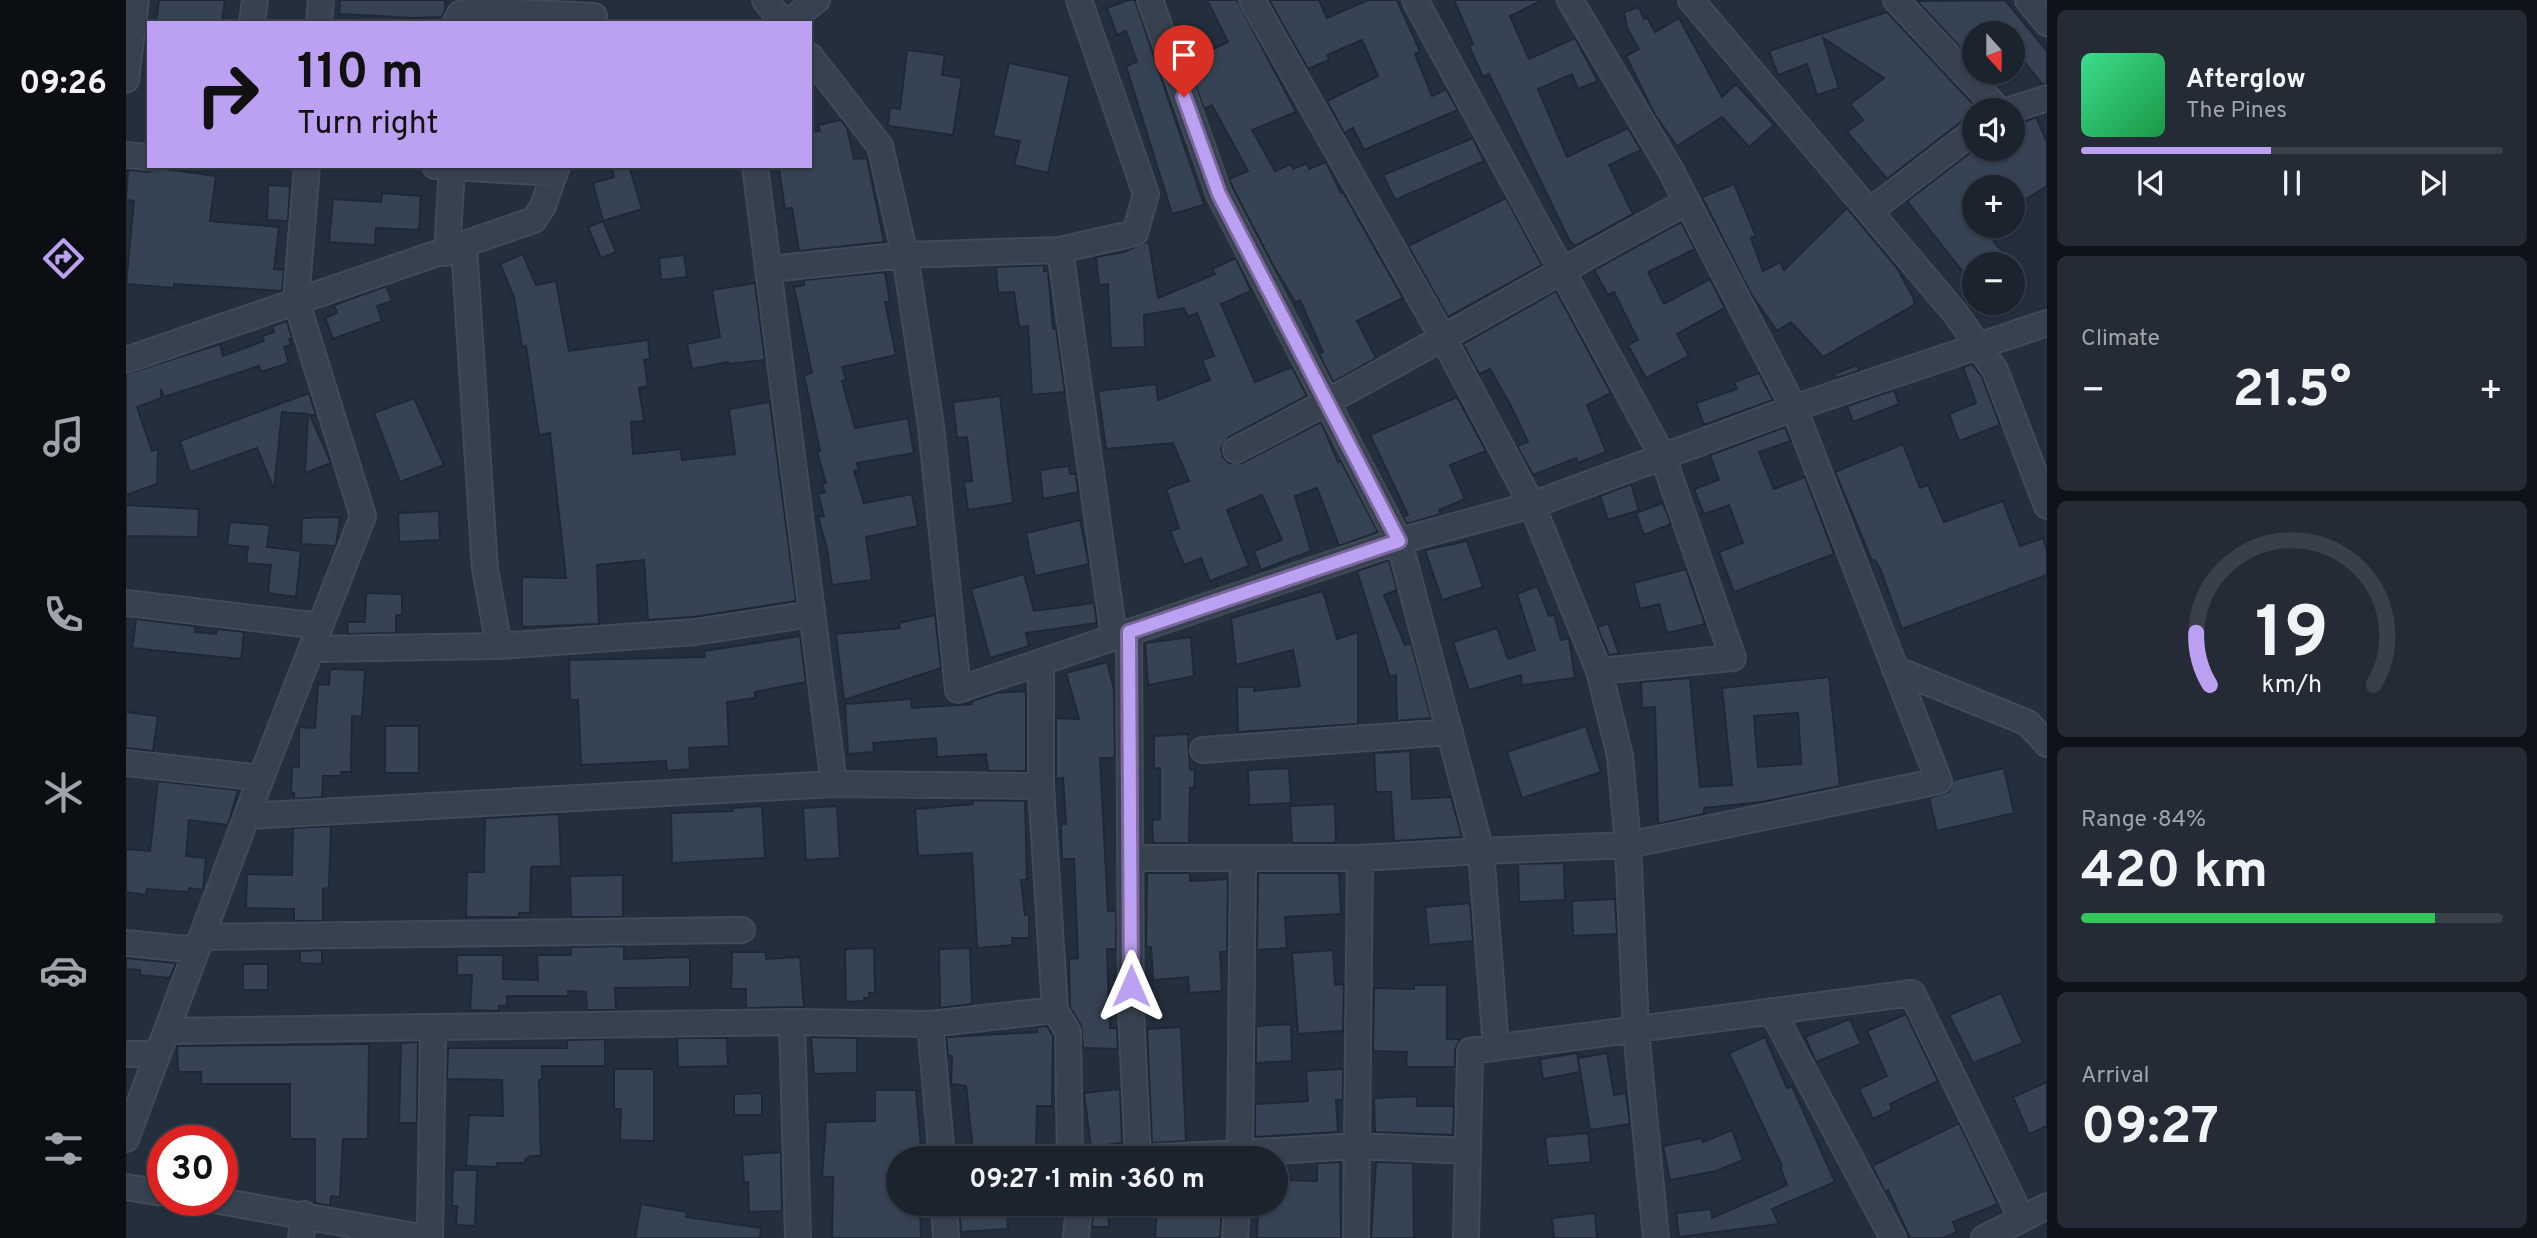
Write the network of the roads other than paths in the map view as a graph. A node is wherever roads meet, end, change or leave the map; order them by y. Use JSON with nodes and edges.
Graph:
{"nodes":[{"id":1,"x":136,"y":0,"type":"edge"},
{"id":2,"x":255,"y":0,"type":"edge"},
{"id":3,"x":321,"y":0,"type":"edge"},
{"id":4,"x":765,"y":0,"type":"edge"},
{"id":5,"x":817,"y":0,"type":"edge"},
{"id":6,"x":1079,"y":0,"type":"edge"},
{"id":7,"x":1150,"y":0,"type":"edge"},
{"id":8,"x":1252,"y":0,"type":"edge"},
{"id":9,"x":1415,"y":0,"type":"edge"},
{"id":10,"x":1570,"y":0,"type":"edge"},
{"id":11,"x":1691,"y":0,"type":"edge"},
{"id":12,"x":1896,"y":0,"type":"edge"},
{"id":13,"x":2028,"y":0,"type":"edge"},
{"id":14,"x":595,"y":13,"type":"edge"},
{"id":15,"x":252,"y":21,"type":"edge"},
{"id":16,"x":319,"y":21,"type":"edge"},
{"id":17,"x":456,"y":21,"type":"edge"},
{"id":18,"x":784,"y":21,"type":"edge"},
{"id":19,"x":789,"y":21,"type":"edge"},
{"id":20,"x":2047,"y":23,"type":"edge"},
{"id":21,"x":812,"y":59,"type":"edge"},
{"id":22,"x":126,"y":80,"type":"edge"},
{"id":23,"x":1988,"y":98,"type":"edge"},
{"id":24,"x":2047,"y":98,"type":"edge"},
{"id":25,"x":2025,"y":105,"type":"edge"},
{"id":26,"x":1962,"y":140,"type":"edge"},
{"id":27,"x":126,"y":156,"type":"edge"},
{"id":28,"x":147,"y":158,"type":"edge"},
{"id":29,"x":307,"y":168,"type":"edge"},
{"id":30,"x":452,"y":168,"type":"edge"},
{"id":31,"x":487,"y":168,"type":"edge"},
{"id":32,"x":755,"y":168,"type":"edge"},
{"id":33,"x":556,"y":170,"type":"edge"},
{"id":34,"x":1687,"y":202,"type":"junction"},
{"id":35,"x":1870,"y":211,"type":"junction"},
{"id":36,"x":455,"y":250,"type":"junction"},
{"id":37,"x":1060,"y":250,"type":"junction"},
{"id":38,"x":905,"y":255,"type":"junction"},
{"id":39,"x":770,"y":269,"type":"junction"},
{"id":40,"x":1563,"y":269,"type":"junction"},
{"id":41,"x":296,"y":300,"type":"junction"},
{"id":42,"x":2047,"y":323,"type":"edge"},
{"id":43,"x":1441,"y":336,"type":"junction"},
{"id":44,"x":1978,"y":346,"type":"junction"},
{"id":45,"x":126,"y":360,"type":"edge"},
{"id":46,"x":1328,"y":403,"type":"junction"},
{"id":47,"x":1794,"y":408,"type":"junction"},
{"id":48,"x":1236,"y":450,"type":"dead end"},
{"id":49,"x":2037,"y":450,"type":"edge"},
{"id":50,"x":1663,"y":457,"type":"junction"},
{"id":51,"x":1532,"y":505,"type":"junction"},
{"id":52,"x":2047,"y":506,"type":"edge"},
{"id":53,"x":1399,"y":541,"type":"junction"},
{"id":54,"x":126,"y":603,"type":"edge"},
{"id":55,"x":811,"y":614,"type":"junction"},
{"id":56,"x":1121,"y":635,"type":"junction"},
{"id":57,"x":316,"y":638,"type":"junction"},
{"id":58,"x":499,"y":646,"type":"junction"},
{"id":59,"x":1041,"y":662,"type":"junction"},
{"id":60,"x":1895,"y":669,"type":"junction"},
{"id":61,"x":1599,"y":671,"type":"junction"},
{"id":62,"x":1450,"y":732,"type":"junction"},
{"id":63,"x":2047,"y":744,"type":"edge"},
{"id":64,"x":1203,"y":750,"type":"dead end"},
{"id":65,"x":126,"y":763,"type":"edge"},
{"id":66,"x":261,"y":778,"type":"junction"},
{"id":67,"x":834,"y":784,"type":"junction"},
{"id":68,"x":1041,"y":786,"type":"junction"},
{"id":69,"x":247,"y":816,"type":"junction"},
{"id":70,"x":1628,"y":845,"type":"junction"},
{"id":71,"x":1481,"y":851,"type":"junction"},
{"id":72,"x":1131,"y":858,"type":"junction"},
{"id":73,"x":1242,"y":858,"type":"junction"},
{"id":74,"x":1360,"y":858,"type":"junction"},
{"id":75,"x":742,"y":930,"type":"dead end"},
{"id":76,"x":126,"y":943,"type":"edge"},
{"id":77,"x":199,"y":944,"type":"junction"},
{"id":78,"x":1055,"y":1010,"type":"junction"},
{"id":79,"x":1772,"y":1011,"type":"junction"},
{"id":80,"x":792,"y":1022,"type":"junction"},
{"id":81,"x":930,"y":1024,"type":"junction"},
{"id":82,"x":433,"y":1027,"type":"junction"},
{"id":83,"x":167,"y":1031,"type":"junction"},
{"id":84,"x":1636,"y":1031,"type":"junction"},
{"id":85,"x":1496,"y":1048,"type":"junction"},
{"id":86,"x":126,"y":1054,"type":"edge"},
{"id":87,"x":158,"y":1054,"type":"junction"},
{"id":88,"x":126,"y":1139,"type":"edge"},
{"id":89,"x":941,"y":1146,"type":"edge"},
{"id":90,"x":1070,"y":1146,"type":"edge"},
{"id":91,"x":1138,"y":1146,"type":"edge"},
{"id":92,"x":1240,"y":1146,"type":"edge"},
{"id":93,"x":1357,"y":1146,"type":"junction"},
{"id":94,"x":1468,"y":1150,"type":"junction"},
{"id":95,"x":1288,"y":1152,"type":"edge"},
{"id":96,"x":126,"y":1187,"type":"edge"},
{"id":97,"x":147,"y":1190,"type":"edge"},
{"id":98,"x":2047,"y":1206,"type":"edge"},
{"id":99,"x":238,"y":1207,"type":"edge"},
{"id":100,"x":945,"y":1216,"type":"edge"},
{"id":101,"x":1078,"y":1216,"type":"edge"},
{"id":102,"x":1236,"y":1216,"type":"edge"},
{"id":103,"x":2022,"y":1219,"type":"junction"},
{"id":104,"x":302,"y":1226,"type":"edge"},
{"id":105,"x":428,"y":1238,"type":"edge"},
{"id":106,"x":799,"y":1238,"type":"edge"},
{"id":107,"x":946,"y":1238,"type":"edge"},
{"id":108,"x":1076,"y":1238,"type":"edge"},
{"id":109,"x":1235,"y":1238,"type":"edge"},
{"id":110,"x":1356,"y":1238,"type":"edge"},
{"id":111,"x":1466,"y":1238,"type":"edge"},
{"id":112,"x":1656,"y":1238,"type":"edge"},
{"id":113,"x":1893,"y":1238,"type":"edge"},
{"id":114,"x":1984,"y":1238,"type":"edge"}],
"edges":[{"from":1,"to":22,"type":"street"},
{"from":2,"to":15,"type":"street"},
{"from":3,"to":16,"type":"street"},
{"from":4,"to":18,"type":"street"},
{"from":5,"to":19,"type":"street"},
{"from":6,"to":37,"type":"street"},
{"from":7,"to":46,"type":"street"},
{"from":8,"to":43,"type":"street"},
{"from":9,"to":40,"type":"street"},
{"from":10,"to":34,"type":"street"},
{"from":11,"to":35,"type":"street"},
{"from":12,"to":23,"type":"street"},
{"from":13,"to":20,"type":"street"},
{"from":14,"to":17,"type":"street"},
{"from":21,"to":38,"type":"street"},
{"from":24,"to":25,"type":"street"},
{"from":26,"to":35,"type":"street"},
{"from":27,"to":28,"type":"street"},
{"from":29,"to":41,"type":"street"},
{"from":30,"to":36,"type":"street"},
{"from":31,"to":33,"type":"street"},
{"from":32,"to":39,"type":"street"},
{"from":33,"to":36,"type":"street"},
{"from":34,"to":40,"type":"street"},
{"from":34,"to":47,"type":"street"},
{"from":35,"to":44,"type":"street"},
{"from":36,"to":41,"type":"street"},
{"from":36,"to":58,"type":"street"},
{"from":37,"to":38,"type":"street"},
{"from":37,"to":56,"type":"street"},
{"from":38,"to":39,"type":"street"},
{"from":38,"to":59,"type":"street"},
{"from":39,"to":55,"type":"street"},
{"from":40,"to":43,"type":"street"},
{"from":40,"to":50,"type":"street"},
{"from":41,"to":45,"type":"street"},
{"from":41,"to":57,"type":"street"},
{"from":42,"to":44,"type":"street"},
{"from":43,"to":46,"type":"street"},
{"from":43,"to":51,"type":"street"},
{"from":44,"to":47,"type":"street"},
{"from":44,"to":49,"type":"street"},
{"from":46,"to":48,"type":"street"},
{"from":46,"to":53,"type":"street"},
{"from":47,"to":50,"type":"street"},
{"from":47,"to":60,"type":"street"},
{"from":49,"to":52,"type":"street"},
{"from":50,"to":51,"type":"street"},
{"from":50,"to":61,"type":"street"},
{"from":51,"to":53,"type":"street"},
{"from":51,"to":61,"type":"street"},
{"from":53,"to":56,"type":"street"},
{"from":53,"to":62,"type":"street"},
{"from":54,"to":57,"type":"street"},
{"from":55,"to":58,"type":"street"},
{"from":55,"to":67,"type":"street"},
{"from":56,"to":59,"type":"street"},
{"from":56,"to":72,"type":"street"},
{"from":57,"to":58,"type":"street"},
{"from":57,"to":66,"type":"street"},
{"from":59,"to":68,"type":"street"},
{"from":60,"to":63,"type":"street"},
{"from":60,"to":70,"type":"street"},
{"from":61,"to":70,"type":"street"},
{"from":62,"to":64,"type":"street"},
{"from":62,"to":71,"type":"street"},
{"from":65,"to":66,"type":"street"},
{"from":66,"to":69,"type":"street"},
{"from":67,"to":68,"type":"street"},
{"from":67,"to":69,"type":"street"},
{"from":68,"to":78,"type":"street"},
{"from":69,"to":77,"type":"street"},
{"from":70,"to":71,"type":"street"},
{"from":70,"to":84,"type":"street"},
{"from":71,"to":74,"type":"street"},
{"from":71,"to":85,"type":"street"},
{"from":72,"to":73,"type":"street"},
{"from":72,"to":91,"type":"street"},
{"from":73,"to":74,"type":"street"},
{"from":73,"to":92,"type":"street"},
{"from":74,"to":93,"type":"street"},
{"from":75,"to":77,"type":"street"},
{"from":76,"to":77,"type":"street"},
{"from":77,"to":83,"type":"street"},
{"from":78,"to":81,"type":"street"},
{"from":78,"to":90,"type":"street"},
{"from":79,"to":84,"type":"street"},
{"from":79,"to":103,"type":"street"},
{"from":79,"to":113,"type":"street"},
{"from":80,"to":81,"type":"street"},
{"from":80,"to":82,"type":"street"},
{"from":80,"to":106,"type":"street"},
{"from":81,"to":89,"type":"street"},
{"from":82,"to":83,"type":"street"},
{"from":82,"to":105,"type":"street"},
{"from":83,"to":87,"type":"street"},
{"from":84,"to":85,"type":"street"},
{"from":84,"to":112,"type":"street"},
{"from":85,"to":94,"type":"street"},
{"from":86,"to":87,"type":"street"},
{"from":87,"to":88,"type":"street"},
{"from":93,"to":94,"type":"street"},
{"from":93,"to":95,"type":"street"},
{"from":93,"to":110,"type":"street"},
{"from":94,"to":111,"type":"street"},
{"from":96,"to":97,"type":"street"},
{"from":98,"to":103,"type":"street"},
{"from":99,"to":104,"type":"street"},
{"from":100,"to":107,"type":"street"},
{"from":101,"to":108,"type":"street"},
{"from":102,"to":109,"type":"street"},
{"from":103,"to":114,"type":"street"},
{"from":104,"to":105,"type":"street"}]}
